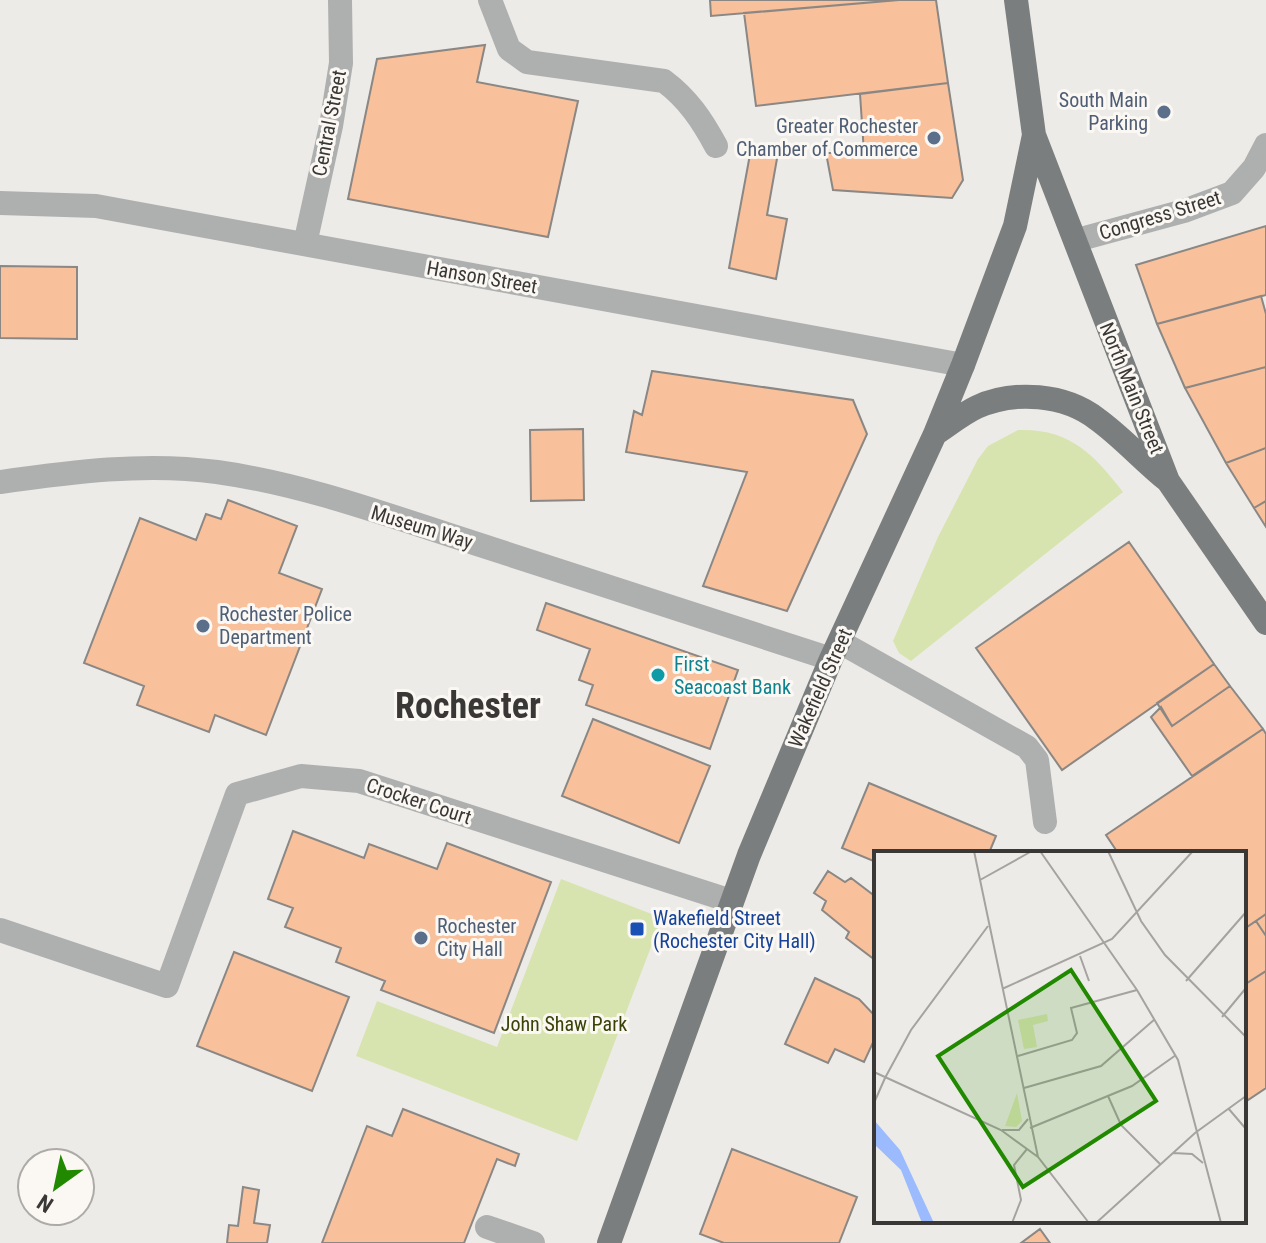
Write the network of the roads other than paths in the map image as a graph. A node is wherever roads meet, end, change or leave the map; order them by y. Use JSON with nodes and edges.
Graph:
{"nodes":[{"id":1,"x":340,"y":0,"type":"edge"},
{"id":2,"x":490,"y":0,"type":"edge"},
{"id":3,"x":1016,"y":0,"type":"edge"},
{"id":4,"x":1034,"y":135,"type":"junction"},
{"id":5,"x":1266,"y":145,"type":"edge"},
{"id":6,"x":716,"y":146,"type":"dead end"},
{"id":7,"x":0,"y":203,"type":"edge"},
{"id":8,"x":1077,"y":240,"type":"junction"},
{"id":9,"x":305,"y":244,"type":"junction"},
{"id":10,"x":963,"y":365,"type":"junction"},
{"id":11,"x":935,"y":434,"type":"junction"},
{"id":12,"x":1168,"y":481,"type":"junction"},
{"id":13,"x":0,"y":482,"type":"edge"},
{"id":14,"x":1266,"y":623,"type":"edge"},
{"id":15,"x":836,"y":650,"type":"junction"},
{"id":16,"x":1045,"y":822,"type":"dead end"},
{"id":17,"x":731,"y":901,"type":"junction"},
{"id":18,"x":0,"y":930,"type":"edge"},
{"id":19,"x":487,"y":1227,"type":"dead end"},
{"id":20,"x":533,"y":1243,"type":"edge"},
{"id":21,"x":609,"y":1243,"type":"edge"}],
"edges":[{"from":1,"to":9,"type":"street","name":"Central Street"},
{"from":2,"to":6,"type":"street"},
{"from":3,"to":4,"type":"main road"},
{"from":4,"to":8,"type":"main road","name":"North Main Street"},
{"from":4,"to":10,"type":"main road","name":"Wakefield Street"},
{"from":5,"to":8,"type":"street","name":"Congress Street"},
{"from":7,"to":9,"type":"street","name":"Hanson Street"},
{"from":8,"to":12,"type":"main road","name":"North Main Street"},
{"from":9,"to":10,"type":"street","name":"Hanson Street"},
{"from":10,"to":11,"type":"main road","name":"Wakefield Street"},
{"from":11,"to":12,"type":"main road"},
{"from":11,"to":15,"type":"main road","name":"Wakefield Street"},
{"from":12,"to":14,"type":"main road","name":"North Main Street"},
{"from":13,"to":15,"type":"street","name":"Museum Way"},
{"from":15,"to":16,"type":"street","name":"Museum Way"},
{"from":15,"to":17,"type":"main road","name":"Wakefield Street"},
{"from":17,"to":18,"type":"street","name":"Crocker Court"},
{"from":17,"to":21,"type":"main road","name":"Wakefield Street"},
{"from":19,"to":20,"type":"street"}]}
